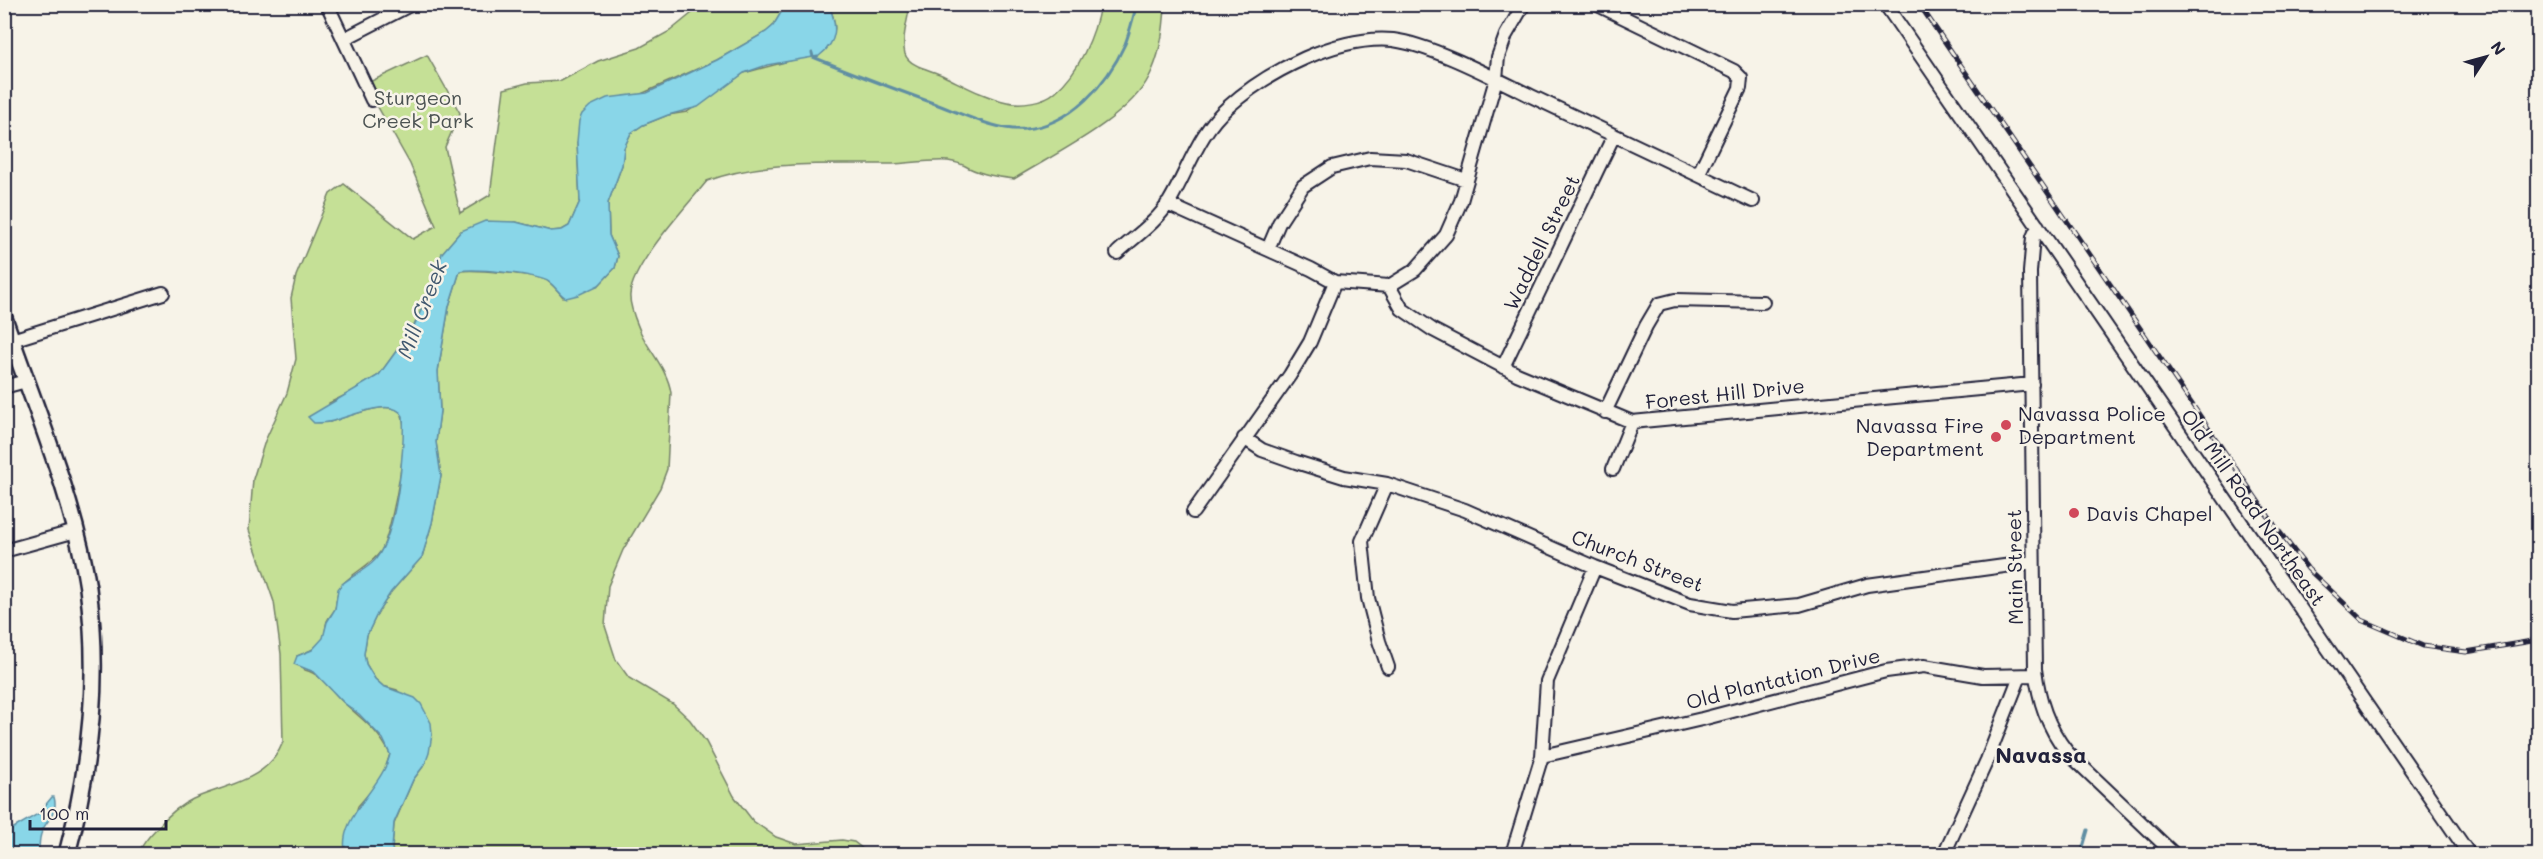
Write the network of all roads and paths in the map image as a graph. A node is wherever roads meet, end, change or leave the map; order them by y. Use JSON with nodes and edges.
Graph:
{"nodes":[{"id":1,"x":327,"y":4,"type":"edge"},
{"id":2,"x":412,"y":4,"type":"edge"},
{"id":3,"x":1524,"y":4,"type":"edge"},
{"id":4,"x":1596,"y":4,"type":"edge"},
{"id":5,"x":1885,"y":4,"type":"edge"},
{"id":6,"x":344,"y":39,"type":"junction"},
{"id":7,"x":1496,"y":79,"type":"junction"},
{"id":8,"x":372,"y":100,"type":"dead end"},
{"id":9,"x":1614,"y":135,"type":"junction"},
{"id":10,"x":1698,"y":176,"type":"junction"},
{"id":11,"x":1466,"y":180,"type":"junction"},
{"id":12,"x":1753,"y":201,"type":"dead end"},
{"id":13,"x":1167,"y":204,"type":"junction"},
{"id":14,"x":2038,"y":226,"type":"junction"},
{"id":15,"x":1268,"y":249,"type":"junction"},
{"id":16,"x":1117,"y":253,"type":"dead end"},
{"id":17,"x":1335,"y":282,"type":"junction"},
{"id":18,"x":1389,"y":286,"type":"junction"},
{"id":19,"x":163,"y":293,"type":"dead end"},
{"id":20,"x":1763,"y":302,"type":"dead end"},
{"id":21,"x":4,"y":318,"type":"edge"},
{"id":22,"x":12,"y":340,"type":"junction"},
{"id":23,"x":1503,"y":367,"type":"junction"},
{"id":24,"x":26,"y":381,"type":"junction"},
{"id":25,"x":2032,"y":384,"type":"junction"},
{"id":26,"x":4,"y":387,"type":"edge"},
{"id":27,"x":1605,"y":412,"type":"junction"},
{"id":28,"x":1632,"y":422,"type":"junction"},
{"id":29,"x":1244,"y":438,"type":"junction"},
{"id":30,"x":1613,"y":470,"type":"dead end"},
{"id":31,"x":1387,"y":483,"type":"junction"},
{"id":32,"x":1193,"y":512,"type":"dead end"},
{"id":33,"x":76,"y":531,"type":"junction"},
{"id":34,"x":4,"y":551,"type":"edge"},
{"id":35,"x":2033,"y":562,"type":"junction"},
{"id":36,"x":1595,"y":567,"type":"junction"},
{"id":37,"x":1388,"y":666,"type":"dead end"},
{"id":38,"x":2036,"y":675,"type":"junction"},
{"id":39,"x":2020,"y":676,"type":"junction"},
{"id":40,"x":1542,"y":756,"type":"junction"},
{"id":41,"x":67,"y":855,"type":"edge"},
{"id":42,"x":1512,"y":855,"type":"edge"},
{"id":43,"x":1944,"y":855,"type":"edge"},
{"id":44,"x":2174,"y":855,"type":"edge"},
{"id":45,"x":2469,"y":855,"type":"edge"}],
"edges":[{"from":1,"to":6,"type":"street"},
{"from":2,"to":6,"type":"street"},
{"from":3,"to":7,"type":"street"},
{"from":4,"to":10,"type":"street"},
{"from":5,"to":14,"type":"street","name":"Old Mill Road Northeast"},
{"from":6,"to":8,"type":"street"},
{"from":7,"to":9,"type":"street"},
{"from":7,"to":11,"type":"street"},
{"from":7,"to":13,"type":"street"},
{"from":9,"to":10,"type":"street"},
{"from":9,"to":23,"type":"street","name":"Waddell Street"},
{"from":10,"to":12,"type":"street"},
{"from":11,"to":15,"type":"street"},
{"from":11,"to":18,"type":"street"},
{"from":13,"to":15,"type":"street"},
{"from":13,"to":16,"type":"street"},
{"from":14,"to":25,"type":"street","name":"Main Street"},
{"from":14,"to":45,"type":"street","name":"Old Mill Road Northeast"},
{"from":15,"to":17,"type":"street"},
{"from":17,"to":18,"type":"street"},
{"from":17,"to":29,"type":"street"},
{"from":18,"to":23,"type":"street","name":"Forest Hill Drive"},
{"from":19,"to":22,"type":"street"},
{"from":20,"to":27,"type":"street"},
{"from":21,"to":22,"type":"main road"},
{"from":22,"to":24,"type":"main road"},
{"from":23,"to":27,"type":"street","name":"Forest Hill Drive"},
{"from":24,"to":26,"type":"street"},
{"from":24,"to":33,"type":"main road"},
{"from":25,"to":28,"type":"street","name":"Forest Hill Drive"},
{"from":25,"to":35,"type":"street","name":"Main Street"},
{"from":27,"to":28,"type":"street","name":"Forest Hill Drive"},
{"from":28,"to":30,"type":"street"},
{"from":29,"to":31,"type":"street","name":"Church Street"},
{"from":29,"to":32,"type":"street"},
{"from":31,"to":36,"type":"street","name":"Church Street"},
{"from":31,"to":37,"type":"street"},
{"from":33,"to":34,"type":"street"},
{"from":33,"to":41,"type":"main road"},
{"from":35,"to":36,"type":"street","name":"Church Street"},
{"from":35,"to":38,"type":"street","name":"Main Street"},
{"from":36,"to":40,"type":"street"},
{"from":38,"to":39,"type":"street","name":"Old Plantation Drive"},
{"from":38,"to":44,"type":"street","name":"Main Street"},
{"from":39,"to":40,"type":"street","name":"Old Plantation Drive"},
{"from":39,"to":43,"type":"street"},
{"from":40,"to":42,"type":"street"}]}
